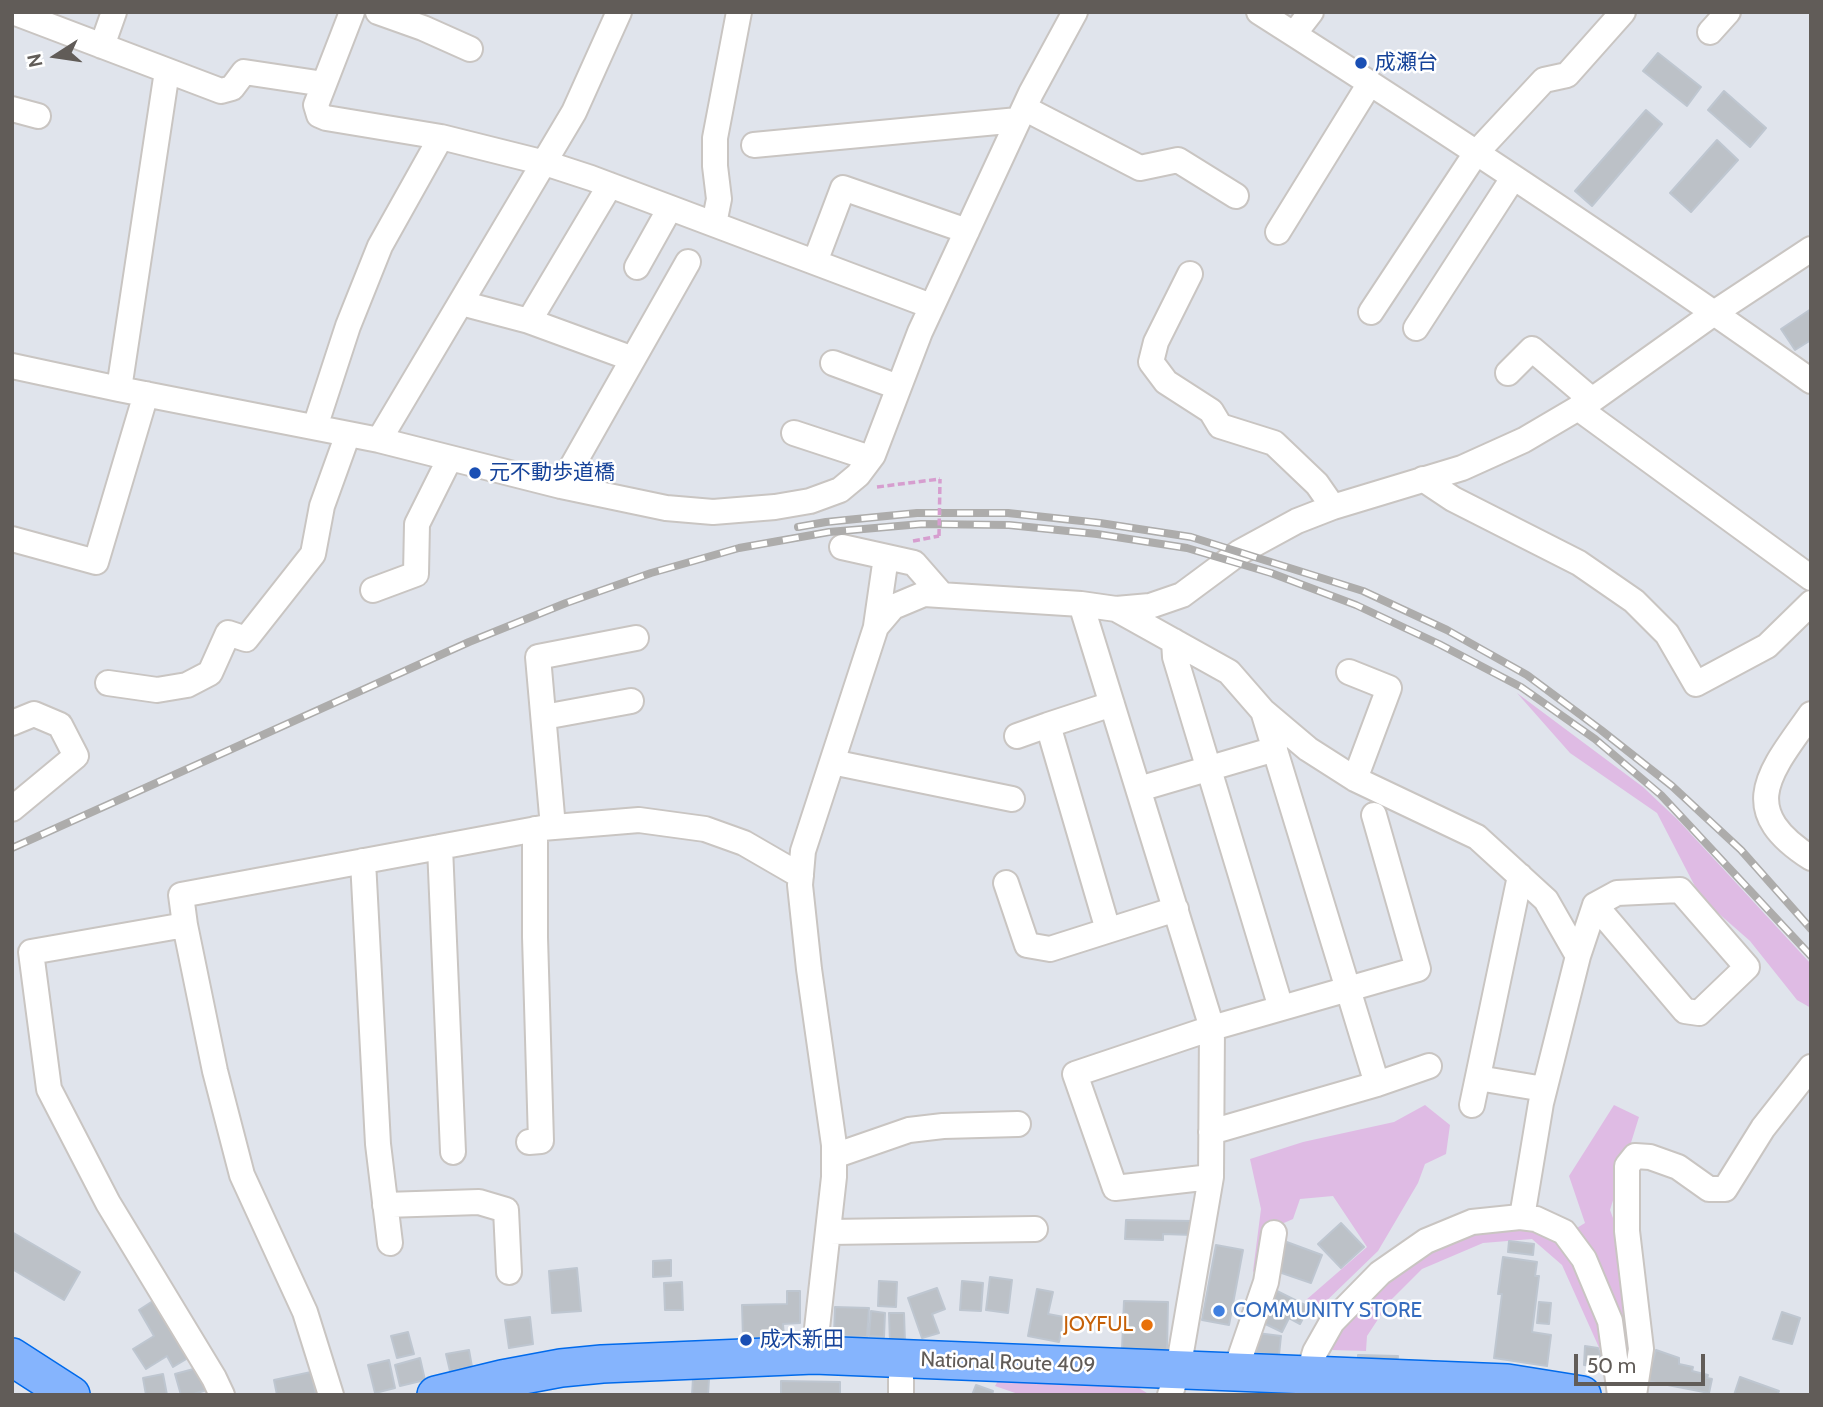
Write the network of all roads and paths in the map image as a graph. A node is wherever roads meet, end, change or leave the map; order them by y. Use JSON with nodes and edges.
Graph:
{"nodes":[{"id":1,"x":13,"y":12,"type":"edge"},
{"id":2,"x":114,"y":12,"type":"edge"},
{"id":3,"x":352,"y":12,"type":"edge"},
{"id":4,"x":378,"y":12,"type":"edge"},
{"id":5,"x":619,"y":12,"type":"edge"},
{"id":6,"x":739,"y":12,"type":"edge"},
{"id":7,"x":1075,"y":12,"type":"edge"},
{"id":8,"x":1259,"y":12,"type":"edge"},
{"id":9,"x":1311,"y":12,"type":"edge"},
{"id":10,"x":1623,"y":12,"type":"edge"},
{"id":11,"x":1728,"y":12,"type":"edge"},
{"id":12,"x":1710,"y":32,"type":"dead end"},
{"id":13,"x":1294,"y":34,"type":"junction"},
{"id":14,"x":102,"y":46,"type":"junction"},
{"id":15,"x":470,"y":49,"type":"dead end"},
{"id":16,"x":167,"y":71,"type":"junction"},
{"id":17,"x":324,"y":83,"type":"junction"},
{"id":18,"x":1370,"y":83,"type":"junction"},
{"id":19,"x":12,"y":109,"type":"edge"},
{"id":20,"x":1021,"y":114,"type":"junction"},
{"id":21,"x":38,"y":116,"type":"dead end"},
{"id":22,"x":441,"y":137,"type":"junction"},
{"id":23,"x":754,"y":145,"type":"dead end"},
{"id":24,"x":1476,"y":153,"type":"junction"},
{"id":25,"x":545,"y":163,"type":"junction"},
{"id":26,"x":1513,"y":178,"type":"junction"},
{"id":27,"x":610,"y":185,"type":"junction"},
{"id":28,"x":1236,"y":197,"type":"dead end"},
{"id":29,"x":670,"y":208,"type":"junction"},
{"id":30,"x":714,"y":224,"type":"junction"},
{"id":31,"x":967,"y":231,"type":"junction"},
{"id":32,"x":1278,"y":232,"type":"dead end"},
{"id":33,"x":1811,"y":249,"type":"edge"},
{"id":34,"x":688,"y":262,"type":"dead end"},
{"id":35,"x":815,"y":262,"type":"junction"},
{"id":36,"x":637,"y":267,"type":"dead end"},
{"id":37,"x":1191,"y":274,"type":"dead end"},
{"id":38,"x":461,"y":303,"type":"junction"},
{"id":39,"x":931,"y":306,"type":"junction"},
{"id":40,"x":1371,"y":312,"type":"dead end"},
{"id":41,"x":1714,"y":313,"type":"junction"},
{"id":42,"x":529,"y":321,"type":"junction"},
{"id":43,"x":1416,"y":328,"type":"dead end"},
{"id":44,"x":633,"y":359,"type":"junction"},
{"id":45,"x":833,"y":363,"type":"dead end"},
{"id":46,"x":12,"y":366,"type":"edge"},
{"id":47,"x":1508,"y":373,"type":"dead end"},
{"id":48,"x":1811,"y":381,"type":"edge"},
{"id":49,"x":898,"y":387,"type":"junction"},
{"id":50,"x":119,"y":389,"type":"junction"},
{"id":51,"x":146,"y":394,"type":"junction"},
{"id":52,"x":1585,"y":404,"type":"junction"},
{"id":53,"x":315,"y":428,"type":"junction"},
{"id":54,"x":794,"y":433,"type":"dead end"},
{"id":55,"x":348,"y":434,"type":"junction"},
{"id":56,"x":379,"y":440,"type":"junction"},
{"id":57,"x":450,"y":458,"type":"junction"},
{"id":58,"x":870,"y":458,"type":"junction"},
{"id":59,"x":1423,"y":479,"type":"junction"},
{"id":60,"x":881,"y":485,"type":"dead end"},
{"id":61,"x":561,"y":486,"type":"junction"},
{"id":62,"x":1333,"y":507,"type":"junction"},
{"id":63,"x":939,"y":537,"type":"dead end"},
{"id":64,"x":12,"y":539,"type":"edge"},
{"id":65,"x":842,"y":547,"type":"dead end"},
{"id":66,"x":886,"y":557,"type":"junction"},
{"id":67,"x":1811,"y":578,"type":"edge"},
{"id":68,"x":373,"y":590,"type":"dead end"},
{"id":69,"x":942,"y":595,"type":"junction"},
{"id":70,"x":1811,"y":603,"type":"edge"},
{"id":71,"x":1082,"y":604,"type":"junction"},
{"id":72,"x":1116,"y":609,"type":"junction"},
{"id":73,"x":876,"y":626,"type":"junction"},
{"id":74,"x":636,"y":638,"type":"dead end"},
{"id":75,"x":1174,"y":641,"type":"junction"},
{"id":76,"x":1349,"y":672,"type":"dead end"},
{"id":77,"x":108,"y":683,"type":"dead end"},
{"id":78,"x":631,"y":701,"type":"dead end"},
{"id":79,"x":1112,"y":704,"type":"junction"},
{"id":80,"x":1264,"y":711,"type":"junction"},
{"id":81,"x":1811,"y":714,"type":"edge"},
{"id":82,"x":544,"y":717,"type":"junction"},
{"id":83,"x":12,"y":723,"type":"edge"},
{"id":84,"x":1048,"y":725,"type":"junction"},
{"id":85,"x":1017,"y":736,"type":"dead end"},
{"id":86,"x":1275,"y":749,"type":"junction"},
{"id":87,"x":832,"y":762,"type":"junction"},
{"id":88,"x":1210,"y":767,"type":"junction"},
{"id":89,"x":1355,"y":779,"type":"junction"},
{"id":90,"x":1139,"y":789,"type":"junction"},
{"id":91,"x":1012,"y":799,"type":"dead end"},
{"id":92,"x":12,"y":809,"type":"edge"},
{"id":93,"x":1374,"y":815,"type":"dead end"},
{"id":94,"x":544,"y":828,"type":"junction"},
{"id":95,"x":440,"y":847,"type":"junction"},
{"id":96,"x":1811,"y":858,"type":"edge"},
{"id":97,"x":363,"y":861,"type":"junction"},
{"id":98,"x":801,"y":876,"type":"junction"},
{"id":99,"x":1520,"y":876,"type":"junction"},
{"id":100,"x":1006,"y":883,"type":"dead end"},
{"id":101,"x":1595,"y":905,"type":"junction"},
{"id":102,"x":1176,"y":909,"type":"junction"},
{"id":103,"x":184,"y":925,"type":"junction"},
{"id":104,"x":1108,"y":930,"type":"junction"},
{"id":105,"x":1578,"y":956,"type":"junction"},
{"id":106,"x":1349,"y":989,"type":"junction"},
{"id":107,"x":1281,"y":1008,"type":"junction"},
{"id":108,"x":1212,"y":1028,"type":"junction"},
{"id":109,"x":1429,"y":1066,"type":"dead end"},
{"id":110,"x":1811,"y":1066,"type":"edge"},
{"id":111,"x":1478,"y":1077,"type":"junction"},
{"id":112,"x":1377,"y":1084,"type":"junction"},
{"id":113,"x":1544,"y":1089,"type":"junction"},
{"id":114,"x":1472,"y":1105,"type":"dead end"},
{"id":115,"x":1018,"y":1124,"type":"dead end"},
{"id":116,"x":1211,"y":1132,"type":"junction"},
{"id":117,"x":529,"y":1142,"type":"dead end"},
{"id":118,"x":453,"y":1152,"type":"dead end"},
{"id":119,"x":834,"y":1156,"type":"junction"},
{"id":120,"x":1211,"y":1177,"type":"junction"},
{"id":121,"x":385,"y":1205,"type":"junction"},
{"id":122,"x":1522,"y":1217,"type":"junction"},
{"id":123,"x":1035,"y":1229,"type":"dead end"},
{"id":124,"x":828,"y":1232,"type":"junction"},
{"id":125,"x":1274,"y":1233,"type":"dead end"},
{"id":126,"x":390,"y":1243,"type":"dead end"},
{"id":127,"x":509,"y":1272,"type":"dead end"},
{"id":128,"x":814,"y":1355,"type":"junction"},
{"id":129,"x":12,"y":1357,"type":"edge"},
{"id":130,"x":901,"y":1359,"type":"junction"},
{"id":131,"x":1235,"y":1372,"type":"junction"},
{"id":132,"x":1308,"y":1375,"type":"junction"},
{"id":133,"x":1174,"y":1382,"type":"edge"},
{"id":134,"x":12,"y":1387,"type":"edge"},
{"id":135,"x":24,"y":1395,"type":"edge"},
{"id":136,"x":71,"y":1395,"type":"edge"},
{"id":137,"x":222,"y":1395,"type":"edge"},
{"id":138,"x":331,"y":1395,"type":"edge"},
{"id":139,"x":436,"y":1395,"type":"edge"},
{"id":140,"x":901,"y":1395,"type":"edge"},
{"id":141,"x":1582,"y":1395,"type":"edge"},
{"id":142,"x":1620,"y":1395,"type":"edge"},
{"id":143,"x":1634,"y":1395,"type":"edge"}],
"edges":[{"from":1,"to":14,"type":"street"},
{"from":2,"to":14,"type":"street"},
{"from":3,"to":17,"type":"street"},
{"from":4,"to":15,"type":"street"},
{"from":5,"to":25,"type":"street"},
{"from":6,"to":30,"type":"street"},
{"from":7,"to":20,"type":"street"},
{"from":8,"to":13,"type":"street"},
{"from":9,"to":13,"type":"street"},
{"from":10,"to":24,"type":"street"},
{"from":11,"to":12,"type":"street"},
{"from":13,"to":18,"type":"street"},
{"from":14,"to":16,"type":"street"},
{"from":16,"to":17,"type":"street"},
{"from":16,"to":50,"type":"street"},
{"from":17,"to":22,"type":"street"},
{"from":18,"to":24,"type":"street"},
{"from":18,"to":32,"type":"street"},
{"from":19,"to":21,"type":"street"},
{"from":20,"to":23,"type":"street"},
{"from":20,"to":28,"type":"street"},
{"from":20,"to":31,"type":"street"},
{"from":22,"to":25,"type":"street"},
{"from":22,"to":53,"type":"street"},
{"from":24,"to":26,"type":"street"},
{"from":24,"to":40,"type":"street"},
{"from":25,"to":27,"type":"street"},
{"from":25,"to":38,"type":"street"},
{"from":26,"to":41,"type":"street"},
{"from":26,"to":43,"type":"street"},
{"from":27,"to":29,"type":"street"},
{"from":27,"to":42,"type":"street"},
{"from":29,"to":30,"type":"street"},
{"from":29,"to":36,"type":"street"},
{"from":30,"to":35,"type":"street"},
{"from":31,"to":35,"type":"street"},
{"from":31,"to":39,"type":"street"},
{"from":33,"to":41,"type":"street"},
{"from":34,"to":44,"type":"street"},
{"from":35,"to":39,"type":"street"},
{"from":37,"to":62,"type":"street"},
{"from":38,"to":42,"type":"street"},
{"from":38,"to":56,"type":"street"},
{"from":39,"to":49,"type":"street"},
{"from":41,"to":48,"type":"street"},
{"from":41,"to":52,"type":"street"},
{"from":42,"to":44,"type":"street"},
{"from":44,"to":61,"type":"street"},
{"from":45,"to":49,"type":"street"},
{"from":46,"to":50,"type":"street"},
{"from":47,"to":52,"type":"street"},
{"from":49,"to":58,"type":"street"},
{"from":50,"to":51,"type":"street"},
{"from":51,"to":53,"type":"street"},
{"from":51,"to":64,"type":"street"},
{"from":52,"to":59,"type":"street"},
{"from":52,"to":67,"type":"street"},
{"from":53,"to":55,"type":"street"},
{"from":54,"to":58,"type":"street"},
{"from":55,"to":56,"type":"street"},
{"from":55,"to":77,"type":"street"},
{"from":56,"to":57,"type":"street"},
{"from":57,"to":61,"type":"street"},
{"from":57,"to":68,"type":"street"},
{"from":58,"to":61,"type":"street"},
{"from":59,"to":62,"type":"street"},
{"from":59,"to":70,"type":"street"},
{"from":60,"to":63,"type":"path","bridge":true},
{"from":62,"to":72,"type":"street"},
{"from":65,"to":66,"type":"street"},
{"from":66,"to":69,"type":"street"},
{"from":66,"to":73,"type":"street"},
{"from":69,"to":71,"type":"street"},
{"from":69,"to":73,"type":"street"},
{"from":71,"to":72,"type":"street"},
{"from":71,"to":79,"type":"street"},
{"from":72,"to":75,"type":"street"},
{"from":73,"to":87,"type":"street"},
{"from":74,"to":82,"type":"street"},
{"from":75,"to":80,"type":"street"},
{"from":75,"to":88,"type":"street"},
{"from":76,"to":89,"type":"street"},
{"from":78,"to":82,"type":"street"},
{"from":79,"to":84,"type":"street"},
{"from":79,"to":90,"type":"street"},
{"from":80,"to":86,"type":"street"},
{"from":80,"to":89,"type":"street"},
{"from":81,"to":96,"type":"street"},
{"from":82,"to":94,"type":"street"},
{"from":83,"to":92,"type":"street"},
{"from":84,"to":85,"type":"street"},
{"from":84,"to":104,"type":"street"},
{"from":86,"to":88,"type":"street"},
{"from":86,"to":106,"type":"street"},
{"from":87,"to":91,"type":"street"},
{"from":87,"to":98,"type":"street"},
{"from":88,"to":90,"type":"street"},
{"from":88,"to":107,"type":"street"},
{"from":89,"to":99,"type":"street"},
{"from":90,"to":102,"type":"street"},
{"from":93,"to":106,"type":"street"},
{"from":94,"to":95,"type":"street"},
{"from":94,"to":98,"type":"street"},
{"from":94,"to":117,"type":"street"},
{"from":95,"to":97,"type":"street"},
{"from":95,"to":118,"type":"street"},
{"from":97,"to":103,"type":"street"},
{"from":97,"to":121,"type":"street"},
{"from":98,"to":119,"type":"street"},
{"from":99,"to":105,"type":"street"},
{"from":99,"to":111,"type":"street"},
{"from":100,"to":104,"type":"street"},
{"from":101,"to":101,"type":"street"},
{"from":101,"to":105,"type":"street"},
{"from":102,"to":104,"type":"street"},
{"from":102,"to":108,"type":"street"},
{"from":103,"to":137,"type":"street"},
{"from":103,"to":138,"type":"street"},
{"from":105,"to":113,"type":"street"},
{"from":106,"to":107,"type":"street"},
{"from":106,"to":112,"type":"street"},
{"from":107,"to":108,"type":"street"},
{"from":108,"to":116,"type":"street"},
{"from":108,"to":120,"type":"street"},
{"from":109,"to":112,"type":"street"},
{"from":110,"to":143,"type":"street"},
{"from":111,"to":113,"type":"street"},
{"from":111,"to":114,"type":"street"},
{"from":112,"to":116,"type":"street"},
{"from":113,"to":122,"type":"street"},
{"from":115,"to":119,"type":"street"},
{"from":116,"to":120,"type":"street"},
{"from":119,"to":124,"type":"street"},
{"from":120,"to":133,"type":"street"},
{"from":121,"to":126,"type":"street"},
{"from":121,"to":127,"type":"street"},
{"from":122,"to":132,"type":"street"},
{"from":122,"to":142,"type":"street"},
{"from":123,"to":124,"type":"street"},
{"from":124,"to":128,"type":"street"},
{"from":125,"to":131,"type":"street"},
{"from":128,"to":130,"type":"highway","name":"National Route 409"},
{"from":128,"to":139,"type":"highway","name":"National Route 409"},
{"from":129,"to":136,"type":"highway"},
{"from":130,"to":133,"type":"highway","name":"National Route 409"},
{"from":130,"to":140,"type":"street"},
{"from":131,"to":132,"type":"highway","name":"National Route 409"},
{"from":131,"to":133,"type":"highway","name":"National Route 409"},
{"from":132,"to":141,"type":"highway","name":"National Route 409"},
{"from":134,"to":135,"type":"highway"}]}
